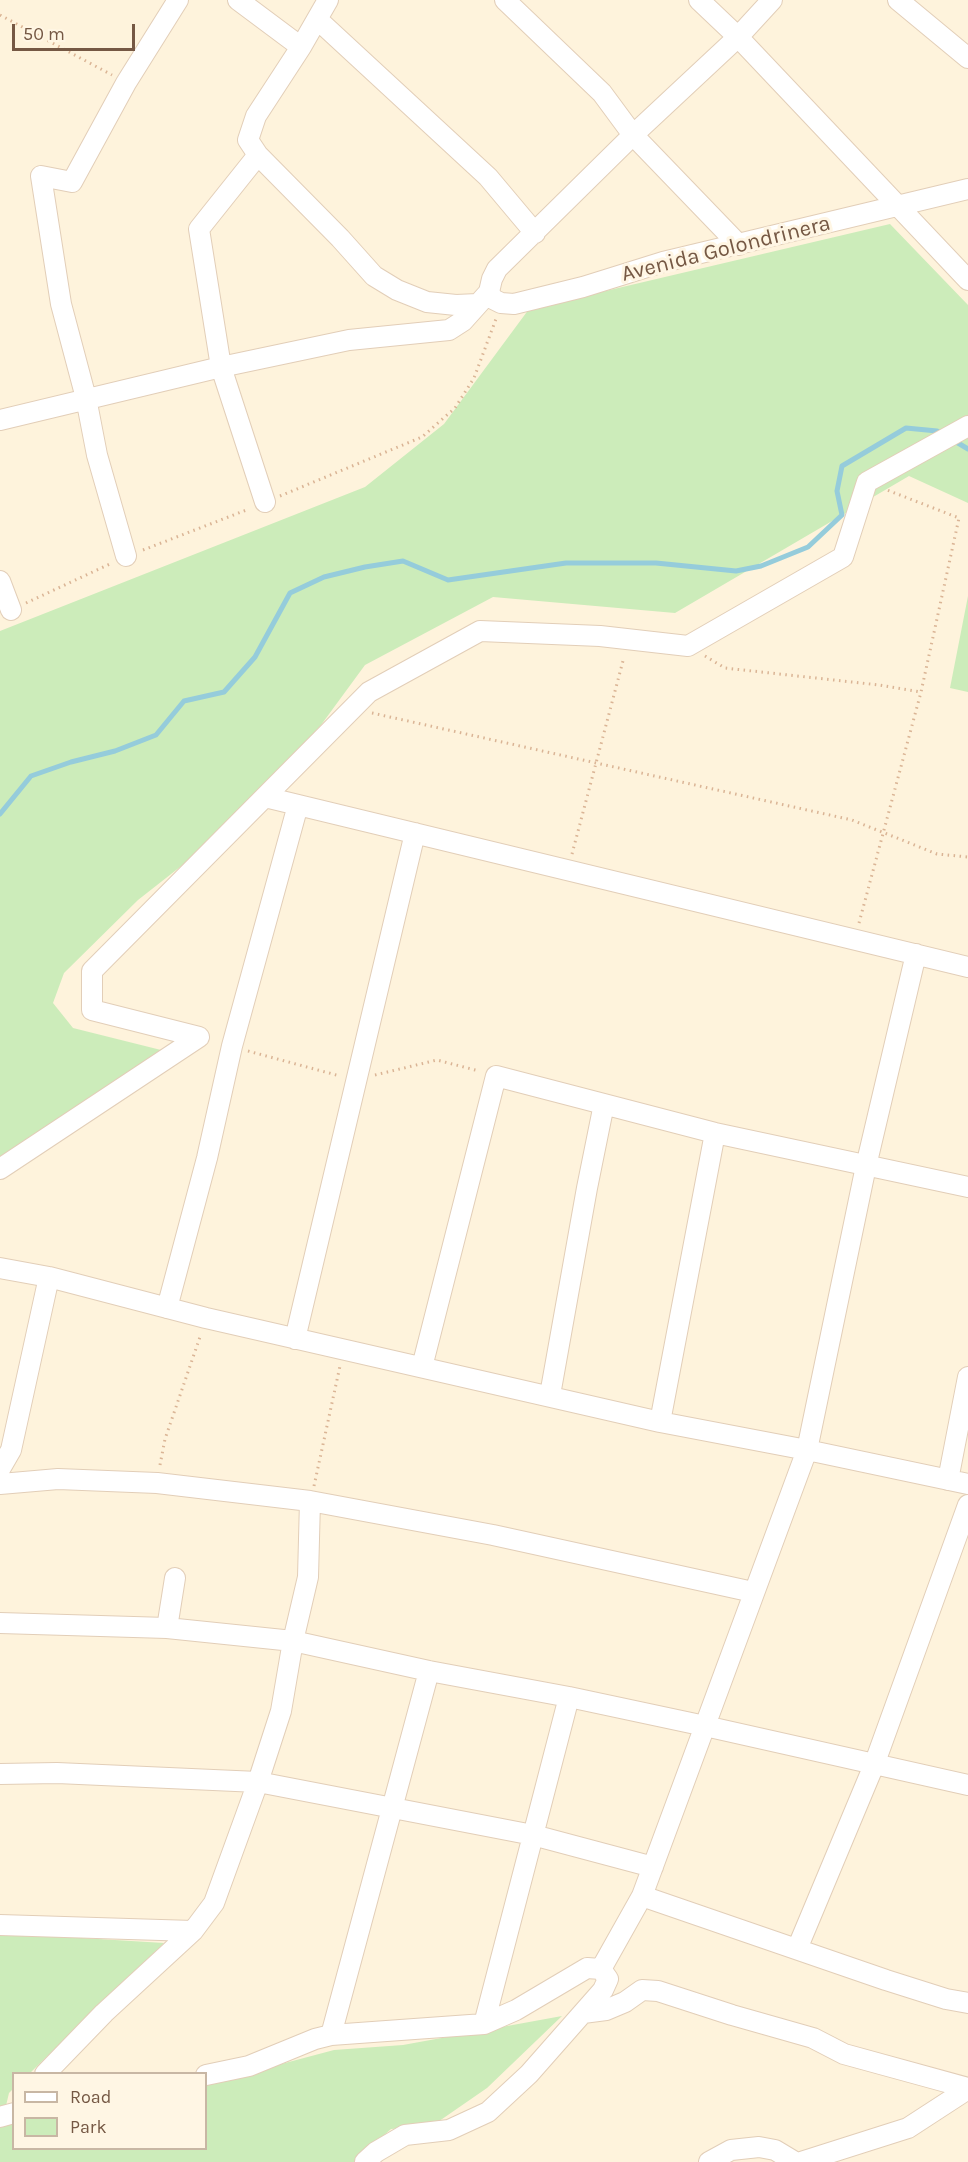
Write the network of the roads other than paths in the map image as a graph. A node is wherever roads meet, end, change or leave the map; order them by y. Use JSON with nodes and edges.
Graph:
{"nodes":[{"id":1,"x":178,"y":0,"type":"edge"},
{"id":2,"x":238,"y":0,"type":"edge"},
{"id":3,"x":328,"y":0,"type":"edge"},
{"id":4,"x":505,"y":0,"type":"edge"},
{"id":5,"x":699,"y":0,"type":"edge"},
{"id":6,"x":772,"y":0,"type":"edge"},
{"id":7,"x":898,"y":0,"type":"edge"},
{"id":8,"x":317,"y":18,"type":"junction"},
{"id":9,"x":738,"y":37,"type":"junction"},
{"id":10,"x":301,"y":47,"type":"junction"},
{"id":11,"x":968,"y":58,"type":"edge"},
{"id":12,"x":633,"y":135,"type":"junction"},
{"id":13,"x":258,"y":155,"type":"junction"},
{"id":14,"x":968,"y":189,"type":"edge"},
{"id":15,"x":898,"y":207,"type":"junction"},
{"id":16,"x":535,"y":233,"type":"junction"},
{"id":17,"x":739,"y":245,"type":"junction"},
{"id":18,"x":968,"y":280,"type":"edge"},
{"id":19,"x":483,"y":298,"type":"junction"},
{"id":20,"x":221,"y":367,"type":"junction"},
{"id":21,"x":86,"y":398,"type":"junction"},
{"id":22,"x":0,"y":420,"type":"edge"},
{"id":23,"x":968,"y":426,"type":"edge"},
{"id":24,"x":265,"y":502,"type":"dead end"},
{"id":25,"x":126,"y":556,"type":"dead end"},
{"id":26,"x":0,"y":581,"type":"edge"},
{"id":27,"x":11,"y":610,"type":"dead end"},
{"id":28,"x":265,"y":797,"type":"junction"},
{"id":29,"x":298,"y":805,"type":"junction"},
{"id":30,"x":415,"y":833,"type":"junction"},
{"id":31,"x":916,"y":954,"type":"junction"},
{"id":32,"x":968,"y":966,"type":"edge"},
{"id":33,"x":604,"y":1104,"type":"junction"},
{"id":34,"x":715,"y":1133,"type":"junction"},
{"id":35,"x":866,"y":1166,"type":"junction"},
{"id":36,"x":0,"y":1169,"type":"edge"},
{"id":37,"x":968,"y":1187,"type":"edge"},
{"id":38,"x":0,"y":1268,"type":"edge"},
{"id":39,"x":49,"y":1277,"type":"junction"},
{"id":40,"x":167,"y":1308,"type":"junction"},
{"id":41,"x":295,"y":1339,"type":"junction"},
{"id":42,"x":422,"y":1367,"type":"junction"},
{"id":43,"x":968,"y":1377,"type":"edge"},
{"id":44,"x":550,"y":1395,"type":"junction"},
{"id":45,"x":660,"y":1422,"type":"junction"},
{"id":46,"x":807,"y":1450,"type":"junction"},
{"id":47,"x":0,"y":1469,"type":"edge"},
{"id":48,"x":948,"y":1480,"type":"junction"},
{"id":49,"x":968,"y":1484,"type":"edge"},
{"id":50,"x":0,"y":1485,"type":"edge"},
{"id":51,"x":310,"y":1501,"type":"junction"},
{"id":52,"x":968,"y":1505,"type":"edge"},
{"id":53,"x":175,"y":1578,"type":"dead end"},
{"id":54,"x":753,"y":1592,"type":"junction"},
{"id":55,"x":0,"y":1623,"type":"edge"},
{"id":56,"x":167,"y":1628,"type":"junction"},
{"id":57,"x":293,"y":1641,"type":"junction"},
{"id":58,"x":429,"y":1671,"type":"junction"},
{"id":59,"x":569,"y":1696,"type":"junction"},
{"id":60,"x":705,"y":1725,"type":"junction"},
{"id":61,"x":874,"y":1765,"type":"junction"},
{"id":62,"x":0,"y":1774,"type":"edge"},
{"id":63,"x":258,"y":1782,"type":"junction"},
{"id":64,"x":968,"y":1785,"type":"edge"},
{"id":65,"x":393,"y":1807,"type":"junction"},
{"id":66,"x":533,"y":1835,"type":"junction"},
{"id":67,"x":653,"y":1867,"type":"junction"},
{"id":68,"x":642,"y":1896,"type":"junction"},
{"id":69,"x":0,"y":1925,"type":"edge"},
{"id":70,"x":193,"y":1931,"type":"junction"},
{"id":71,"x":796,"y":1949,"type":"junction"},
{"id":72,"x":601,"y":1969,"type":"junction"},
{"id":73,"x":968,"y":2003,"type":"edge"},
{"id":74,"x":583,"y":2013,"type":"junction"},
{"id":75,"x":484,"y":2024,"type":"junction"},
{"id":76,"x":331,"y":2034,"type":"junction"},
{"id":77,"x":46,"y":2072,"type":"edge"},
{"id":78,"x":207,"y":2074,"type":"edge"},
{"id":79,"x":968,"y":2088,"type":"edge"},
{"id":80,"x":365,"y":2162,"type":"edge"},
{"id":81,"x":709,"y":2162,"type":"edge"},
{"id":82,"x":795,"y":2162,"type":"edge"},
{"id":83,"x":801,"y":2162,"type":"edge"}],
"edges":[{"from":1,"to":21,"type":"street"},
{"from":2,"to":10,"type":"street"},
{"from":3,"to":8,"type":"street"},
{"from":4,"to":12,"type":"street"},
{"from":5,"to":9,"type":"street"},
{"from":6,"to":9,"type":"street"},
{"from":7,"to":11,"type":"street"},
{"from":8,"to":10,"type":"street"},
{"from":8,"to":16,"type":"street"},
{"from":9,"to":12,"type":"street"},
{"from":9,"to":15,"type":"street"},
{"from":10,"to":13,"type":"street"},
{"from":12,"to":16,"type":"street"},
{"from":12,"to":17,"type":"street"},
{"from":13,"to":19,"type":"street"},
{"from":13,"to":20,"type":"street"},
{"from":14,"to":15,"type":"street","name":"Avenida Golondrinera"},
{"from":15,"to":17,"type":"street","name":"Avenida Golondrinera"},
{"from":15,"to":18,"type":"street"},
{"from":16,"to":19,"type":"street"},
{"from":17,"to":19,"type":"street","name":"Avenida Golondrinera"},
{"from":19,"to":20,"type":"street"},
{"from":20,"to":21,"type":"street"},
{"from":20,"to":24,"type":"street"},
{"from":21,"to":22,"type":"street"},
{"from":21,"to":25,"type":"street"},
{"from":23,"to":28,"type":"street"},
{"from":26,"to":27,"type":"street"},
{"from":28,"to":29,"type":"street"},
{"from":28,"to":36,"type":"street"},
{"from":29,"to":30,"type":"street"},
{"from":29,"to":40,"type":"street"},
{"from":30,"to":31,"type":"street"},
{"from":30,"to":41,"type":"street"},
{"from":31,"to":32,"type":"street"},
{"from":31,"to":35,"type":"street"},
{"from":33,"to":34,"type":"street"},
{"from":33,"to":42,"type":"street"},
{"from":33,"to":44,"type":"street"},
{"from":34,"to":35,"type":"street"},
{"from":34,"to":45,"type":"street"},
{"from":35,"to":37,"type":"street"},
{"from":35,"to":46,"type":"street"},
{"from":38,"to":39,"type":"street"},
{"from":39,"to":40,"type":"street"},
{"from":39,"to":47,"type":"street"},
{"from":40,"to":41,"type":"street"},
{"from":41,"to":42,"type":"street"},
{"from":42,"to":44,"type":"street"},
{"from":43,"to":48,"type":"street"},
{"from":44,"to":45,"type":"street"},
{"from":45,"to":46,"type":"street"},
{"from":46,"to":48,"type":"street"},
{"from":46,"to":54,"type":"street"},
{"from":48,"to":49,"type":"street"},
{"from":50,"to":51,"type":"street"},
{"from":51,"to":54,"type":"street"},
{"from":51,"to":57,"type":"street"},
{"from":52,"to":61,"type":"street"},
{"from":53,"to":56,"type":"street"},
{"from":54,"to":60,"type":"street"},
{"from":55,"to":56,"type":"street"},
{"from":56,"to":57,"type":"street"},
{"from":57,"to":58,"type":"street"},
{"from":57,"to":63,"type":"street"},
{"from":58,"to":59,"type":"street"},
{"from":58,"to":65,"type":"street"},
{"from":59,"to":60,"type":"street"},
{"from":59,"to":66,"type":"street"},
{"from":60,"to":61,"type":"street"},
{"from":60,"to":67,"type":"street"},
{"from":61,"to":64,"type":"street"},
{"from":61,"to":71,"type":"street"},
{"from":62,"to":63,"type":"street"},
{"from":63,"to":65,"type":"street"},
{"from":63,"to":70,"type":"street"},
{"from":65,"to":66,"type":"street"},
{"from":65,"to":76,"type":"street"},
{"from":66,"to":67,"type":"street"},
{"from":66,"to":75,"type":"street"},
{"from":67,"to":68,"type":"street"},
{"from":68,"to":71,"type":"street"},
{"from":68,"to":72,"type":"street"},
{"from":69,"to":70,"type":"street"},
{"from":70,"to":77,"type":"street"},
{"from":71,"to":73,"type":"street"},
{"from":72,"to":74,"type":"street"},
{"from":72,"to":75,"type":"street"},
{"from":74,"to":79,"type":"street"},
{"from":74,"to":80,"type":"street"},
{"from":75,"to":76,"type":"street"},
{"from":76,"to":78,"type":"street"},
{"from":79,"to":83,"type":"street"},
{"from":81,"to":82,"type":"street"}]}
